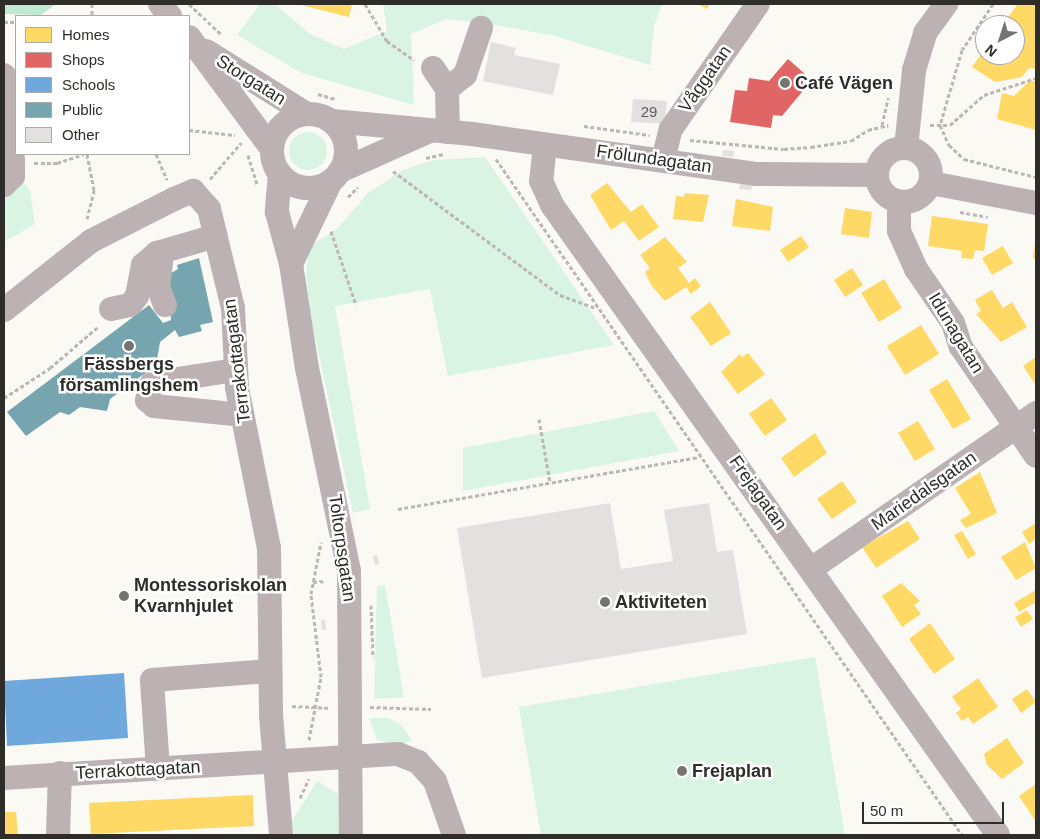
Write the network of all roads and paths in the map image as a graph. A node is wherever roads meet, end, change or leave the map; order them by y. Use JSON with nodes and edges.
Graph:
{"nodes":[{"id":1,"x":160,"y":4,"type":"edge"},
{"id":2,"x":189,"y":4,"type":"edge"},
{"id":3,"x":365,"y":4,"type":"edge"},
{"id":4,"x":758,"y":4,"type":"edge"},
{"id":5,"x":946,"y":4,"type":"edge"},
{"id":6,"x":993,"y":4,"type":"edge"},
{"id":7,"x":169,"y":15,"type":"edge"},
{"id":8,"x":481,"y":28,"type":"dead end"},
{"id":9,"x":227,"y":39,"type":"dead end"},
{"id":10,"x":192,"y":41,"type":"edge"},
{"id":11,"x":432,"y":68,"type":"joint"},
{"id":12,"x":4,"y":75,"type":"edge"},
{"id":13,"x":1036,"y":78,"type":"edge"},
{"id":14,"x":447,"y":89,"type":"junction"},
{"id":15,"x":312,"y":91,"type":"dead end"},
{"id":16,"x":340,"y":100,"type":"dead end"},
{"id":17,"x":307,"y":114,"type":"junction"},
{"id":18,"x":332,"y":121,"type":"junction"},
{"id":19,"x":576,"y":125,"type":"dead end"},
{"id":20,"x":882,"y":125,"type":"dead end"},
{"id":21,"x":940,"y":125,"type":"junction"},
{"id":22,"x":190,"y":130,"type":"edge"},
{"id":23,"x":444,"y":138,"type":"junction"},
{"id":24,"x":244,"y":142,"type":"junction"},
{"id":25,"x":545,"y":144,"type":"junction"},
{"id":26,"x":906,"y":148,"type":"junction"},
{"id":27,"x":272,"y":149,"type":"junction"},
{"id":28,"x":665,"y":149,"type":"junction"},
{"id":29,"x":83,"y":155,"type":"edge"},
{"id":30,"x":86,"y":155,"type":"edge"},
{"id":31,"x":157,"y":155,"type":"edge"},
{"id":32,"x":491,"y":155,"type":"dead end"},
{"id":33,"x":418,"y":160,"type":"dead end"},
{"id":34,"x":13,"y":162,"type":"junction"},
{"id":35,"x":400,"y":166,"type":"dead end"},
{"id":36,"x":391,"y":169,"type":"junction"},
{"id":37,"x":385,"y":172,"type":"dead end"},
{"id":38,"x":280,"y":174,"type":"junction"},
{"id":39,"x":877,"y":175,"type":"junction"},
{"id":40,"x":335,"y":176,"type":"junction"},
{"id":41,"x":1036,"y":177,"type":"edge"},
{"id":42,"x":930,"y":183,"type":"junction"},
{"id":43,"x":4,"y":185,"type":"edge"},
{"id":44,"x":257,"y":188,"type":"dead end"},
{"id":45,"x":183,"y":195,"type":"junction"},
{"id":46,"x":899,"y":202,"type":"junction"},
{"id":47,"x":1036,"y":203,"type":"edge"},
{"id":48,"x":326,"y":225,"type":"dead end"},
{"id":49,"x":216,"y":236,"type":"junction"},
{"id":50,"x":91,"y":241,"type":"junction"},
{"id":51,"x":158,"y":253,"type":"junction"},
{"id":52,"x":291,"y":264,"type":"junction"},
{"id":53,"x":165,"y":305,"type":"dead end"},
{"id":54,"x":356,"y":305,"type":"dead end"},
{"id":55,"x":111,"y":309,"type":"joint"},
{"id":56,"x":596,"y":309,"type":"junction"},
{"id":57,"x":4,"y":310,"type":"edge"},
{"id":58,"x":235,"y":370,"type":"junction"},
{"id":59,"x":4,"y":398,"type":"edge"},
{"id":60,"x":1036,"y":413,"type":"edge"},
{"id":61,"x":242,"y":415,"type":"junction"},
{"id":62,"x":539,"y":419,"type":"dead end"},
{"id":63,"x":1017,"y":427,"type":"junction"},
{"id":64,"x":1036,"y":456,"type":"edge"},
{"id":65,"x":698,"y":457,"type":"junction"},
{"id":66,"x":550,"y":483,"type":"junction"},
{"id":67,"x":398,"y":509,"type":"dead end"},
{"id":68,"x":322,"y":534,"type":"dead end"},
{"id":69,"x":811,"y":568,"type":"junction"},
{"id":70,"x":326,"y":581,"type":"dead end"},
{"id":71,"x":313,"y":582,"type":"junction"},
{"id":72,"x":270,"y":671,"type":"junction"},
{"id":73,"x":317,"y":699,"type":"dead end"},
{"id":74,"x":316,"y":708,"type":"dead end"},
{"id":75,"x":351,"y":708,"type":"junction"},
{"id":76,"x":432,"y":710,"type":"dead end"},
{"id":77,"x":351,"y":755,"type":"junction"},
{"id":78,"x":273,"y":763,"type":"junction"},
{"id":79,"x":158,"y":769,"type":"junction"},
{"id":80,"x":60,"y":773,"type":"junction"},
{"id":81,"x":4,"y":778,"type":"edge"},
{"id":82,"x":58,"y":835,"type":"edge"},
{"id":83,"x":281,"y":835,"type":"edge"},
{"id":84,"x":351,"y":835,"type":"edge"},
{"id":85,"x":454,"y":835,"type":"edge"},
{"id":86,"x":962,"y":835,"type":"edge"},
{"id":87,"x":998,"y":835,"type":"edge"}],
"edges":[{"from":1,"to":7,"type":"street"},
{"from":2,"to":9,"type":"path"},
{"from":3,"to":11,"type":"path"},
{"from":4,"to":28,"type":"street","name":"Våggatan"},
{"from":5,"to":26,"type":"street"},
{"from":6,"to":21,"type":"path"},
{"from":8,"to":14,"type":"street"},
{"from":10,"to":17,"type":"street","name":"Storgatan"},
{"from":10,"to":27,"type":"street","name":"Storgatan"},
{"from":11,"to":14,"type":"street"},
{"from":12,"to":34,"type":"street"},
{"from":13,"to":21,"type":"path"},
{"from":14,"to":23,"type":"street"},
{"from":15,"to":16,"type":"path"},
{"from":17,"to":18,"type":"street"},
{"from":17,"to":27,"type":"street"},
{"from":18,"to":23,"type":"street","name":"Frölundagatan"},
{"from":18,"to":40,"type":"street"},
{"from":19,"to":28,"type":"path"},
{"from":20,"to":28,"type":"path"},
{"from":21,"to":41,"type":"path"},
{"from":22,"to":24,"type":"path"},
{"from":23,"to":25,"type":"street","name":"Frölundagatan"},
{"from":23,"to":33,"type":"path"},
{"from":23,"to":40,"type":"street"},
{"from":24,"to":44,"type":"path"},
{"from":24,"to":45,"type":"path"},
{"from":25,"to":28,"type":"street","name":"Frölundagatan"},
{"from":25,"to":69,"type":"street","name":"Frejagatan"},
{"from":26,"to":39,"type":"street"},
{"from":26,"to":42,"type":"street"},
{"from":27,"to":38,"type":"street"},
{"from":28,"to":39,"type":"street","name":"Frölundagatan"},
{"from":29,"to":34,"type":"path"},
{"from":30,"to":50,"type":"path"},
{"from":31,"to":45,"type":"path"},
{"from":32,"to":56,"type":"path"},
{"from":34,"to":43,"type":"street"},
{"from":35,"to":36,"type":"path"},
{"from":36,"to":37,"type":"path"},
{"from":36,"to":56,"type":"path"},
{"from":38,"to":40,"type":"street"},
{"from":38,"to":52,"type":"street","name":"Toltorpsgatan"},
{"from":39,"to":46,"type":"street"},
{"from":40,"to":52,"type":"street"},
{"from":42,"to":46,"type":"street"},
{"from":42,"to":47,"type":"street"},
{"from":45,"to":49,"type":"street","name":"Terrakottagatan"},
{"from":45,"to":50,"type":"street"},
{"from":46,"to":63,"type":"street","name":"Idunagatan"},
{"from":48,"to":54,"type":"path"},
{"from":49,"to":51,"type":"street"},
{"from":49,"to":58,"type":"street","name":"Terrakottagatan"},
{"from":50,"to":57,"type":"street"},
{"from":51,"to":53,"type":"street"},
{"from":51,"to":55,"type":"street"},
{"from":52,"to":75,"type":"street","name":"Toltorpsgatan"},
{"from":55,"to":59,"type":"path"},
{"from":56,"to":65,"type":"path"},
{"from":58,"to":61,"type":"street","name":"Terrakottagatan"},
{"from":58,"to":61,"type":"street"},
{"from":60,"to":63,"type":"street","name":"Mariedalsgatan"},
{"from":61,"to":72,"type":"street","name":"Terrakottagatan"},
{"from":62,"to":66,"type":"path"},
{"from":63,"to":64,"type":"street","name":"Idunagatan"},
{"from":63,"to":69,"type":"street","name":"Mariedalsgatan"},
{"from":65,"to":66,"type":"path"},
{"from":65,"to":86,"type":"path"},
{"from":66,"to":67,"type":"path"},
{"from":68,"to":71,"type":"path"},
{"from":69,"to":87,"type":"street","name":"Frejagatan"},
{"from":70,"to":71,"type":"path"},
{"from":71,"to":73,"type":"path"},
{"from":72,"to":78,"type":"street","name":"Terrakottagatan"},
{"from":72,"to":79,"type":"street"},
{"from":74,"to":75,"type":"path"},
{"from":75,"to":76,"type":"path"},
{"from":75,"to":77,"type":"street","name":"Toltorpsgatan"},
{"from":77,"to":78,"type":"street","name":"Terrakottagatan"},
{"from":77,"to":84,"type":"street","name":"Toltorpsgatan"},
{"from":77,"to":85,"type":"street","name":"Terrakottagatan"},
{"from":78,"to":79,"type":"street","name":"Terrakottagatan"},
{"from":78,"to":83,"type":"street"},
{"from":79,"to":80,"type":"street","name":"Terrakottagatan"},
{"from":80,"to":81,"type":"street","name":"Terrakottagatan"},
{"from":80,"to":82,"type":"street"}]}
